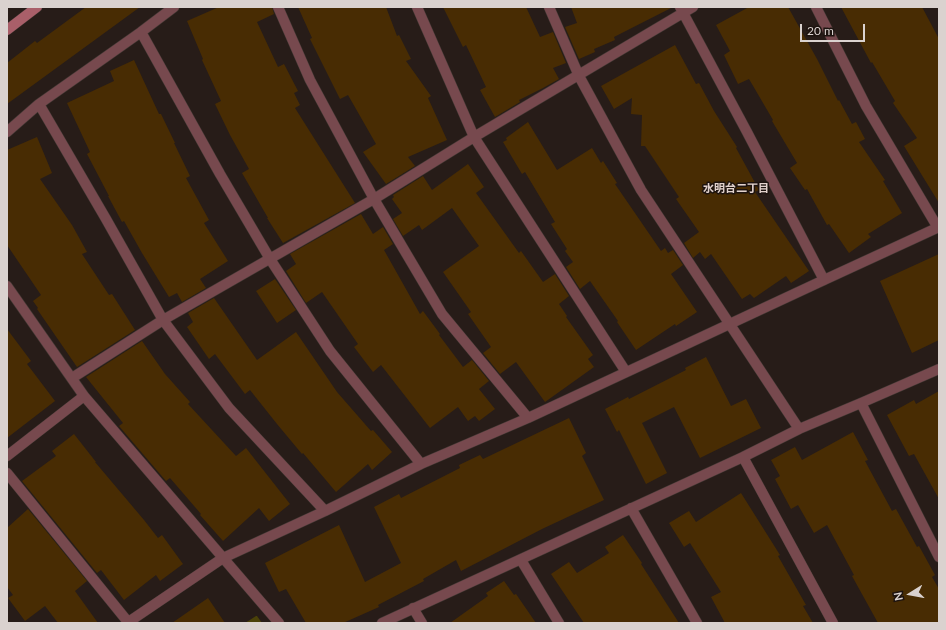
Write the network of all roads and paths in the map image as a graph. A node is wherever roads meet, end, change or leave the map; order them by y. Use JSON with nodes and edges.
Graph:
{"nodes":[{"id":1,"x":37,"y":7,"type":"edge"},
{"id":2,"x":174,"y":7,"type":"edge"},
{"id":3,"x":278,"y":7,"type":"edge"},
{"id":4,"x":417,"y":7,"type":"edge"},
{"id":5,"x":549,"y":7,"type":"edge"},
{"id":6,"x":693,"y":7,"type":"edge"},
{"id":7,"x":816,"y":7,"type":"edge"},
{"id":8,"x":682,"y":10,"type":"edge"},
{"id":9,"x":7,"y":30,"type":"edge"},
{"id":10,"x":141,"y":32,"type":"junction"},
{"id":11,"x":579,"y":76,"type":"junction"},
{"id":12,"x":39,"y":104,"type":"junction"},
{"id":13,"x":7,"y":132,"type":"edge"},
{"id":14,"x":474,"y":137,"type":"junction"},
{"id":15,"x":374,"y":199,"type":"junction"},
{"id":16,"x":939,"y":228,"type":"edge"},
{"id":17,"x":270,"y":259,"type":"junction"},
{"id":18,"x":824,"y":280,"type":"junction"},
{"id":19,"x":7,"y":286,"type":"edge"},
{"id":20,"x":163,"y":320,"type":"junction"},
{"id":21,"x":730,"y":324,"type":"junction"},
{"id":22,"x":939,"y":369,"type":"edge"},
{"id":23,"x":626,"y":372,"type":"junction"},
{"id":24,"x":72,"y":378,"type":"junction"},
{"id":25,"x":84,"y":396,"type":"junction"},
{"id":26,"x":861,"y":403,"type":"junction"},
{"id":27,"x":528,"y":418,"type":"junction"},
{"id":28,"x":799,"y":429,"type":"junction"},
{"id":29,"x":7,"y":456,"type":"edge"},
{"id":30,"x":742,"y":457,"type":"junction"},
{"id":31,"x":421,"y":464,"type":"junction"},
{"id":32,"x":7,"y":473,"type":"edge"},
{"id":33,"x":631,"y":508,"type":"junction"},
{"id":34,"x":325,"y":511,"type":"junction"},
{"id":35,"x":939,"y":557,"type":"edge"},
{"id":36,"x":223,"y":558,"type":"junction"},
{"id":37,"x":521,"y":560,"type":"junction"},
{"id":38,"x":413,"y":608,"type":"junction"},
{"id":39,"x":128,"y":622,"type":"edge"},
{"id":40,"x":279,"y":623,"type":"edge"},
{"id":41,"x":382,"y":623,"type":"edge"},
{"id":42,"x":422,"y":623,"type":"edge"},
{"id":43,"x":559,"y":623,"type":"edge"},
{"id":44,"x":697,"y":623,"type":"edge"},
{"id":45,"x":833,"y":623,"type":"edge"}],
"edges":[{"from":1,"to":9,"type":"street"},
{"from":2,"to":10,"type":"street"},
{"from":3,"to":15,"type":"street"},
{"from":4,"to":14,"type":"street"},
{"from":5,"to":11,"type":"street"},
{"from":6,"to":8,"type":"street"},
{"from":7,"to":16,"type":"street"},
{"from":8,"to":11,"type":"street"},
{"from":8,"to":18,"type":"street"},
{"from":10,"to":12,"type":"street"},
{"from":10,"to":17,"type":"street"},
{"from":11,"to":14,"type":"street"},
{"from":11,"to":21,"type":"street"},
{"from":12,"to":13,"type":"street"},
{"from":12,"to":20,"type":"street"},
{"from":14,"to":15,"type":"street"},
{"from":14,"to":23,"type":"street"},
{"from":15,"to":17,"type":"street"},
{"from":15,"to":27,"type":"street"},
{"from":16,"to":18,"type":"street"},
{"from":17,"to":20,"type":"street"},
{"from":17,"to":31,"type":"street"},
{"from":18,"to":21,"type":"street"},
{"from":19,"to":24,"type":"street"},
{"from":20,"to":24,"type":"street"},
{"from":20,"to":34,"type":"street"},
{"from":21,"to":23,"type":"street"},
{"from":21,"to":28,"type":"street"},
{"from":22,"to":26,"type":"street"},
{"from":23,"to":27,"type":"street"},
{"from":24,"to":25,"type":"street"},
{"from":25,"to":29,"type":"street"},
{"from":25,"to":36,"type":"street"},
{"from":26,"to":28,"type":"street"},
{"from":26,"to":35,"type":"street"},
{"from":27,"to":31,"type":"street"},
{"from":28,"to":30,"type":"street"},
{"from":30,"to":33,"type":"street"},
{"from":30,"to":45,"type":"street"},
{"from":31,"to":34,"type":"street"},
{"from":32,"to":39,"type":"street"},
{"from":33,"to":37,"type":"street"},
{"from":33,"to":44,"type":"street"},
{"from":34,"to":36,"type":"street"},
{"from":36,"to":39,"type":"street"},
{"from":36,"to":40,"type":"street"},
{"from":37,"to":38,"type":"street"},
{"from":37,"to":43,"type":"street"},
{"from":38,"to":41,"type":"street"},
{"from":38,"to":42,"type":"street"}]}
